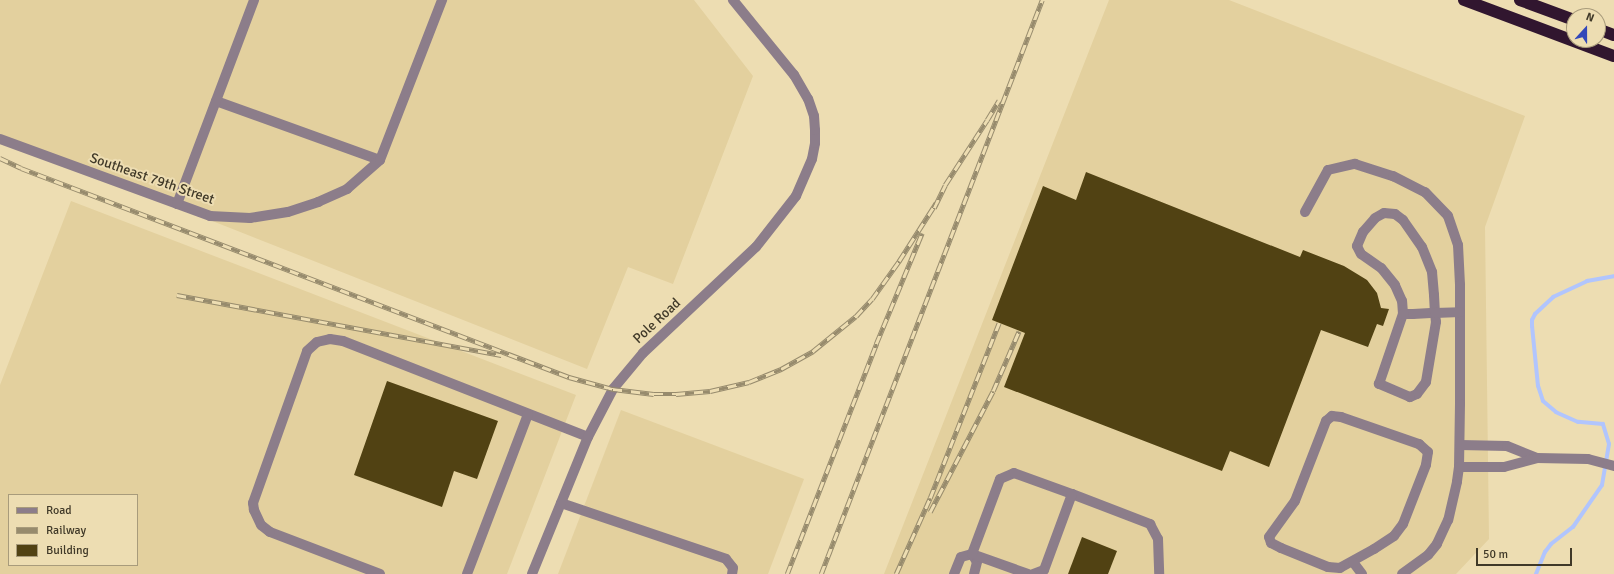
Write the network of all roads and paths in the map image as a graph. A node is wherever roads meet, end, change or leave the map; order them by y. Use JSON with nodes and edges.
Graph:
{"nodes":[{"id":1,"x":254,"y":0,"type":"edge"},
{"id":2,"x":442,"y":0,"type":"edge"},
{"id":3,"x":733,"y":0,"type":"edge"},
{"id":4,"x":1464,"y":0,"type":"edge"},
{"id":5,"x":1520,"y":0,"type":"edge"},
{"id":6,"x":1566,"y":17,"type":"edge"},
{"id":7,"x":1614,"y":56,"type":"edge"},
{"id":8,"x":216,"y":101,"type":"junction"},
{"id":9,"x":0,"y":139,"type":"edge"},
{"id":10,"x":380,"y":160,"type":"junction"},
{"id":11,"x":177,"y":204,"type":"junction"},
{"id":12,"x":1305,"y":212,"type":"dead end"},
{"id":13,"x":1460,"y":312,"type":"junction"},
{"id":14,"x":1435,"y":313,"type":"junction"},
{"id":15,"x":1403,"y":314,"type":"junction"},
{"id":16,"x":528,"y":414,"type":"junction"},
{"id":17,"x":588,"y":437,"type":"junction"},
{"id":18,"x":1460,"y":445,"type":"junction"},
{"id":19,"x":1537,"y":458,"type":"junction"},
{"id":20,"x":1614,"y":466,"type":"edge"},
{"id":21,"x":1459,"y":467,"type":"junction"},
{"id":22,"x":1072,"y":494,"type":"junction"},
{"id":23,"x":561,"y":503,"type":"junction"},
{"id":24,"x":972,"y":554,"type":"junction"},
{"id":25,"x":1353,"y":562,"type":"junction"},
{"id":26,"x":1342,"y":571,"type":"edge"},
{"id":27,"x":380,"y":574,"type":"edge"},
{"id":28,"x":467,"y":574,"type":"edge"},
{"id":29,"x":532,"y":574,"type":"edge"},
{"id":30,"x":732,"y":574,"type":"edge"},
{"id":31,"x":954,"y":574,"type":"edge"},
{"id":32,"x":974,"y":574,"type":"edge"},
{"id":33,"x":1028,"y":574,"type":"edge"},
{"id":34,"x":1033,"y":574,"type":"edge"},
{"id":35,"x":1158,"y":574,"type":"edge"},
{"id":36,"x":1362,"y":574,"type":"edge"},
{"id":37,"x":1402,"y":574,"type":"edge"}],
"edges":[{"from":1,"to":8,"type":"street"},
{"from":2,"to":10,"type":"street"},
{"from":3,"to":17,"type":"street","name":"Pole Road"},
{"from":4,"to":7,"type":"highway"},
{"from":5,"to":6,"type":"highway"},
{"from":8,"to":10,"type":"street"},
{"from":8,"to":11,"type":"street"},
{"from":9,"to":11,"type":"street","name":"Southeast 79th Street"},
{"from":10,"to":11,"type":"street","name":"Southeast 79th Street"},
{"from":12,"to":13,"type":"street"},
{"from":13,"to":14,"type":"street"},
{"from":13,"to":18,"type":"street"},
{"from":14,"to":15,"type":"street"},
{"from":14,"to":15,"type":"street"},
{"from":14,"to":15,"type":"street"},
{"from":16,"to":17,"type":"street"},
{"from":16,"to":27,"type":"street"},
{"from":16,"to":28,"type":"street"},
{"from":17,"to":23,"type":"street","name":"Pole Road"},
{"from":18,"to":19,"type":"street"},
{"from":18,"to":21,"type":"street"},
{"from":19,"to":20,"type":"street"},
{"from":19,"to":21,"type":"street"},
{"from":21,"to":37,"type":"street"},
{"from":22,"to":24,"type":"street"},
{"from":22,"to":34,"type":"street"},
{"from":22,"to":35,"type":"street"},
{"from":23,"to":29,"type":"street","name":"Pole Road"},
{"from":23,"to":30,"type":"street"},
{"from":24,"to":31,"type":"street"},
{"from":24,"to":32,"type":"street"},
{"from":24,"to":33,"type":"street"},
{"from":25,"to":26,"type":"street"},
{"from":25,"to":26,"type":"street"},
{"from":25,"to":36,"type":"street"}]}
